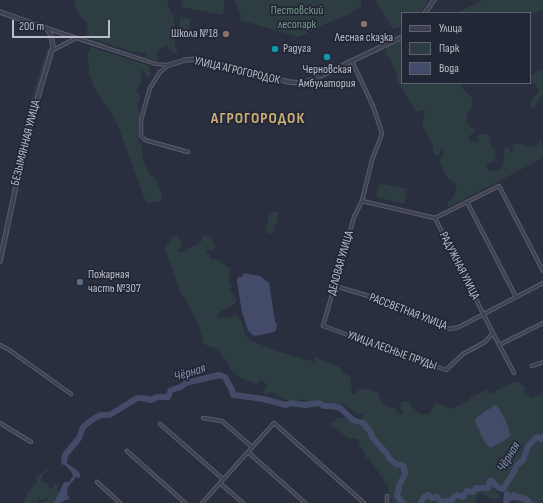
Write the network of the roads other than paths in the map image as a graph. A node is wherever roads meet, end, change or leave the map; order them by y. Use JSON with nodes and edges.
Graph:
{"nodes":[{"id":1,"x":434,"y":0,"type":"edge"},
{"id":2,"x":0,"y":12,"type":"edge"},
{"id":3,"x":426,"y":12,"type":"edge"},
{"id":4,"x":46,"y":28,"type":"junction"},
{"id":5,"x":401,"y":37,"type":"edge"},
{"id":6,"x":77,"y":38,"type":"junction"},
{"id":7,"x":104,"y":47,"type":"joint"},
{"id":8,"x":52,"y":50,"type":"junction"},
{"id":9,"x":352,"y":61,"type":"junction"},
{"id":10,"x":169,"y":65,"type":"junction"},
{"id":11,"x":188,"y":152,"type":"dead end"},
{"id":12,"x":362,"y":201,"type":"junction"},
{"id":13,"x":467,"y":202,"type":"junction"},
{"id":14,"x":434,"y":218,"type":"junction"},
{"id":15,"x":0,"y":261,"type":"edge"},
{"id":16,"x":543,"y":272,"type":"edge"},
{"id":17,"x":543,"y":283,"type":"edge"},
{"id":18,"x":335,"y":286,"type":"junction"},
{"id":19,"x":516,"y":297,"type":"junction"},
{"id":20,"x":483,"y":314,"type":"junction"},
{"id":21,"x":543,"y":323,"type":"edge"},
{"id":22,"x":323,"y":326,"type":"joint"},
{"id":23,"x":493,"y":333,"type":"junction"},
{"id":24,"x":0,"y":345,"type":"edge"},
{"id":25,"x":499,"y":345,"type":"junction"},
{"id":26,"x":543,"y":362,"type":"edge"},
{"id":27,"x":532,"y":366,"type":"dead end"},
{"id":28,"x":514,"y":373,"type":"dead end"},
{"id":29,"x":71,"y":394,"type":"dead end"},
{"id":30,"x":203,"y":418,"type":"dead end"},
{"id":31,"x":0,"y":423,"type":"edge"},
{"id":32,"x":160,"y":424,"type":"dead end"},
{"id":33,"x":31,"y":442,"type":"dead end"},
{"id":34,"x":252,"y":447,"type":"junction"},
{"id":35,"x":127,"y":451,"type":"dead end"},
{"id":36,"x":248,"y":452,"type":"junction"},
{"id":37,"x":223,"y":479,"type":"junction"},
{"id":38,"x":97,"y":482,"type":"dead end"},
{"id":39,"x":220,"y":483,"type":"junction"},
{"id":40,"x":387,"y":496,"type":"dead end"},
{"id":41,"x":120,"y":503,"type":"edge"},
{"id":42,"x":185,"y":503,"type":"edge"},
{"id":43,"x":202,"y":503,"type":"edge"},
{"id":44,"x":243,"y":503,"type":"edge"},
{"id":45,"x":305,"y":503,"type":"edge"},
{"id":46,"x":364,"y":503,"type":"edge"},
{"id":47,"x":387,"y":503,"type":"edge"}],
"edges":[{"from":1,"to":3,"type":"street"},
{"from":2,"to":4,"type":"street"},
{"from":4,"to":6,"type":"street"},
{"from":4,"to":8,"type":"street","name":"БЕЗЫМЯННАЯ УЛИЦА"},
{"from":5,"to":9,"type":"street","name":"УЛИЦА АГРОГОРОДОК"},
{"from":6,"to":7,"type":"street"},
{"from":6,"to":8,"type":"street"},
{"from":7,"to":10,"type":"street"},
{"from":8,"to":15,"type":"street","name":"БЕЗЫМЯННАЯ УЛИЦА"},
{"from":9,"to":10,"type":"street","name":"УЛИЦА АГРОГОРОДОК"},
{"from":9,"to":12,"type":"street","name":"ДЕЛОВАЯ УЛИЦА"},
{"from":10,"to":11,"type":"street"},
{"from":12,"to":14,"type":"street"},
{"from":12,"to":18,"type":"street","name":"ДЕЛОВАЯ УЛИЦА"},
{"from":13,"to":14,"type":"street"},
{"from":13,"to":16,"type":"street"},
{"from":13,"to":19,"type":"street"},
{"from":14,"to":20,"type":"street","name":"РАДУЖНАЯ УЛИЦА"},
{"from":17,"to":19,"type":"street","name":"РАССВЕТНАЯ УЛИЦА"},
{"from":18,"to":20,"type":"street","name":"РАССВЕТНАЯ УЛИЦА"},
{"from":18,"to":22,"type":"street","name":"ДЕЛОВАЯ УЛИЦА"},
{"from":19,"to":20,"type":"street","name":"РАССВЕТНАЯ УЛИЦА"},
{"from":20,"to":23,"type":"street","name":"РАДУЖНАЯ УЛИЦА"},
{"from":21,"to":25,"type":"street"},
{"from":22,"to":23,"type":"street","name":"УЛИЦА ЛЕСНЫЕ ПРУДЫ"},
{"from":23,"to":25,"type":"street"},
{"from":24,"to":29,"type":"street"},
{"from":25,"to":28,"type":"street"},
{"from":26,"to":27,"type":"street"},
{"from":30,"to":34,"type":"street"},
{"from":31,"to":33,"type":"street"},
{"from":32,"to":37,"type":"street"},
{"from":34,"to":36,"type":"street"},
{"from":34,"to":46,"type":"street"},
{"from":35,"to":42,"type":"street"},
{"from":36,"to":37,"type":"street"},
{"from":36,"to":45,"type":"street"},
{"from":37,"to":39,"type":"street"},
{"from":38,"to":41,"type":"street"},
{"from":39,"to":43,"type":"street"},
{"from":39,"to":44,"type":"street"},
{"from":40,"to":47,"type":"street"}]}
